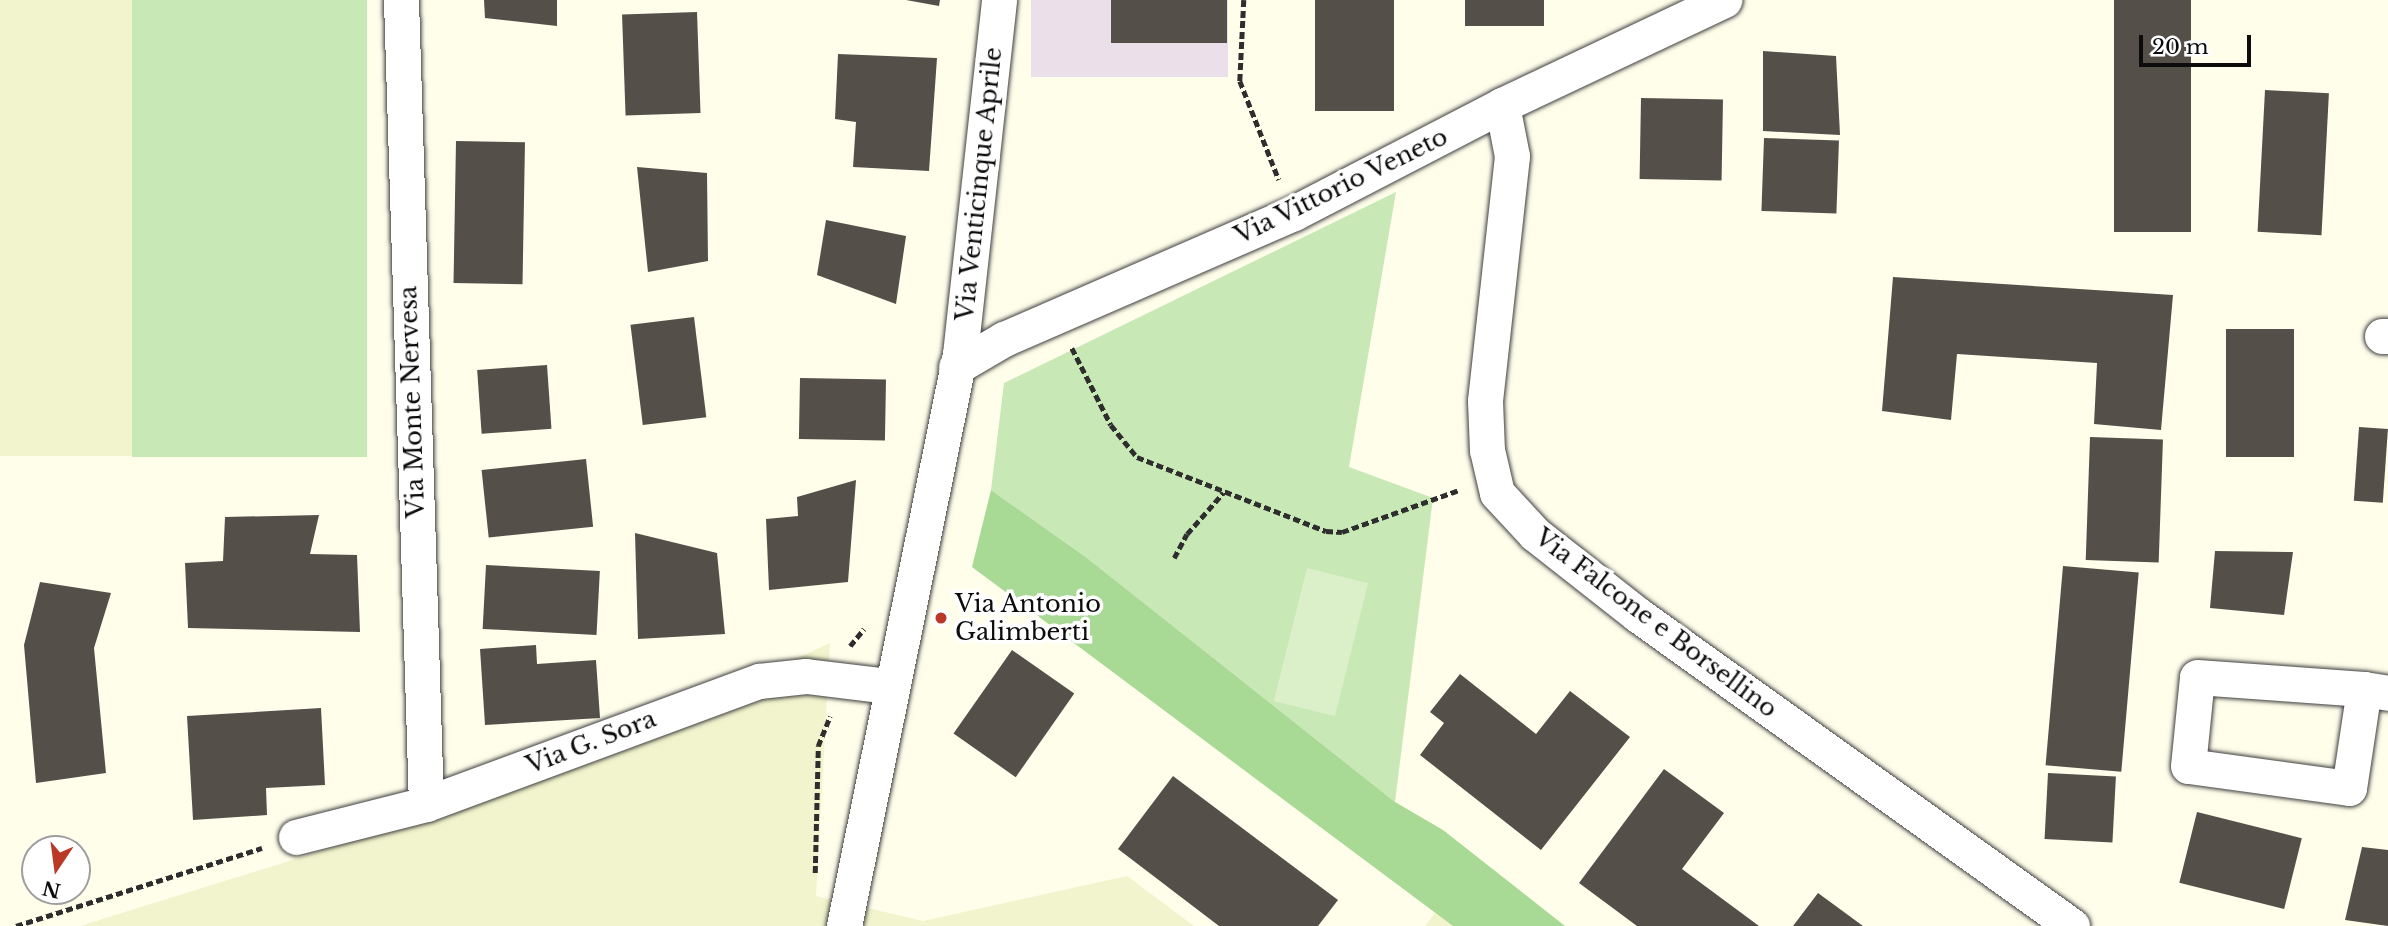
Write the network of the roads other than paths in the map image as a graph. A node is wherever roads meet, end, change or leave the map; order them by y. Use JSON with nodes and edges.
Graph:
{"nodes":[{"id":1,"x":401,"y":0,"type":"edge"},
{"id":2,"x":999,"y":0,"type":"edge"},
{"id":3,"x":1720,"y":1,"type":"edge"},
{"id":4,"x":1502,"y":105,"type":"junction"},
{"id":5,"x":956,"y":368,"type":"junction"},
{"id":6,"x":889,"y":686,"type":"junction"},
{"id":7,"x":2376,"y":691,"type":"edge"},
{"id":8,"x":426,"y":804,"type":"junction"},
{"id":9,"x":296,"y":837,"type":"road end"},
{"id":10,"x":844,"y":926,"type":"edge"},
{"id":11,"x":2072,"y":926,"type":"edge"}],
"edges":[{"from":1,"to":8,"type":"street","name":"Via Monte Nervesa"},
{"from":2,"to":5,"type":"street","name":"Via Venticinque Aprile"},
{"from":3,"to":4,"type":"street","name":"Via Vittorio Veneto"},
{"from":4,"to":5,"type":"street","name":"Via Vittorio Veneto"},
{"from":4,"to":11,"type":"street","name":"Via Falcone e Borsellino"},
{"from":5,"to":6,"type":"street"},
{"from":6,"to":8,"type":"street","name":"Via G. Sora"},
{"from":6,"to":10,"type":"street"},
{"from":7,"to":7,"type":"street"},
{"from":8,"to":9,"type":"street","name":"Via G. Sora"}]}
